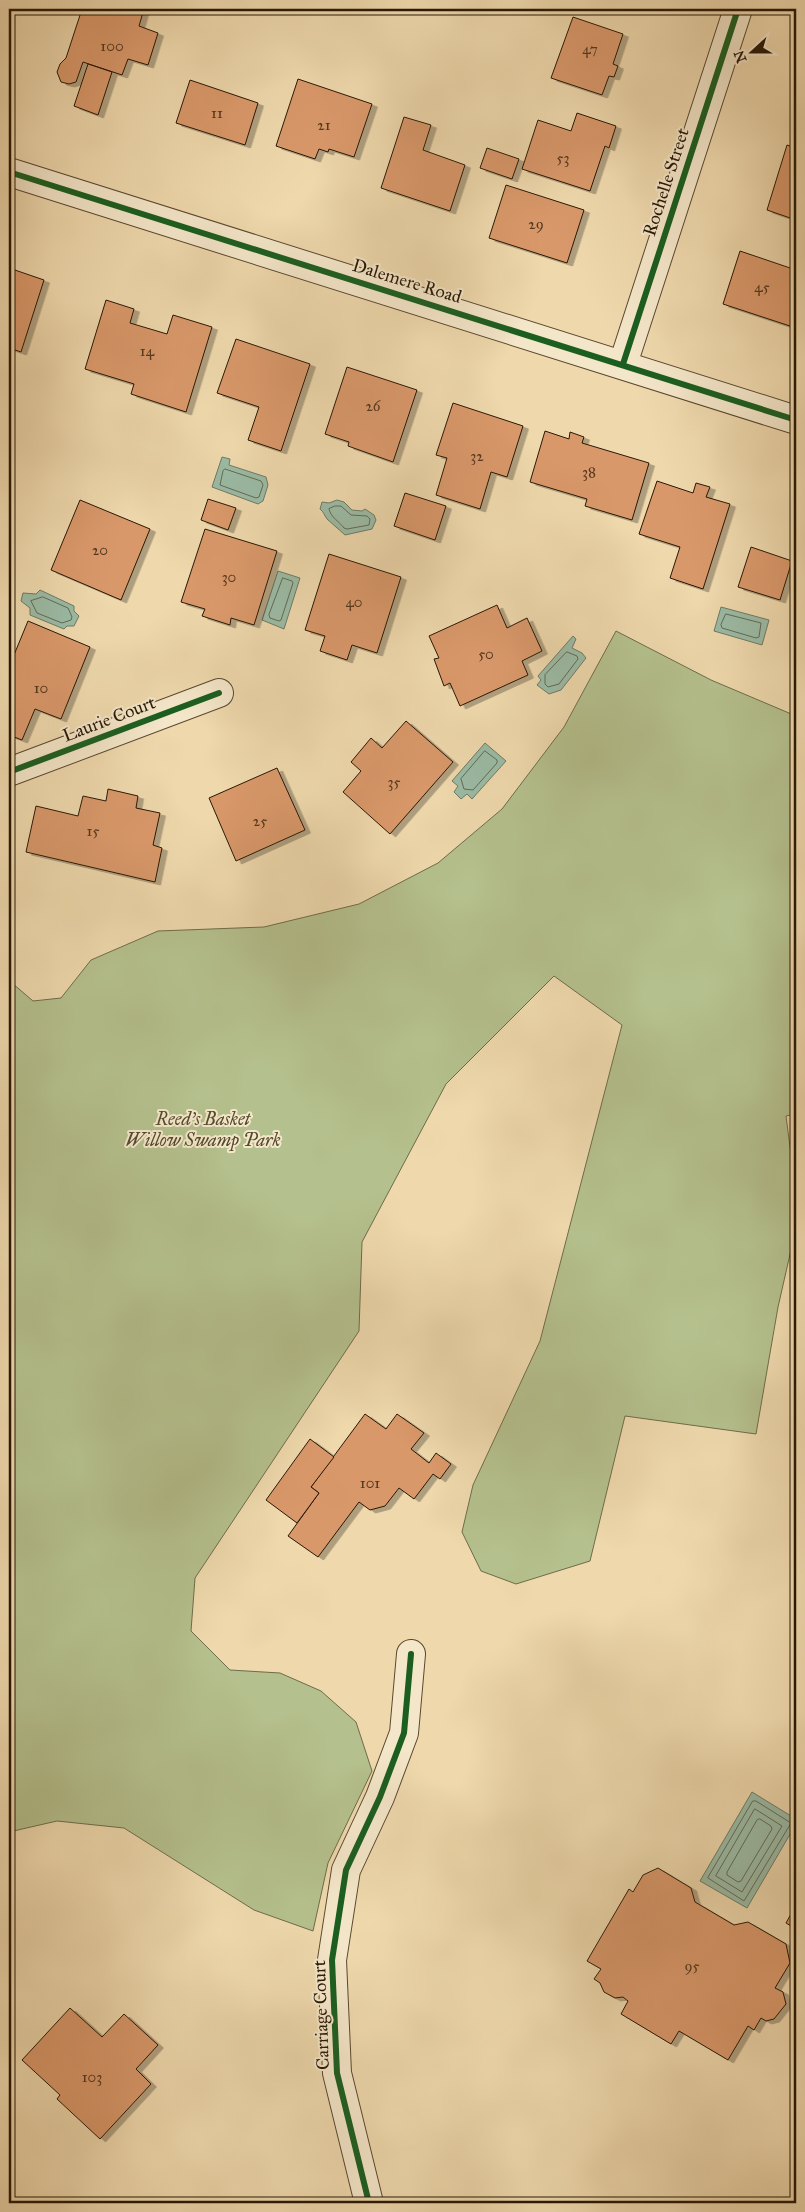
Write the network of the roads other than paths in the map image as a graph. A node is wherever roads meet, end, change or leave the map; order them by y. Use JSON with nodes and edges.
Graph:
{"nodes":[{"id":1,"x":738,"y":9,"type":"edge"},
{"id":2,"x":9,"y":172,"type":"edge"},
{"id":3,"x":623,"y":364,"type":"junction"},
{"id":4,"x":796,"y":420,"type":"edge"},
{"id":5,"x":219,"y":693,"type":"dead end"},
{"id":6,"x":9,"y":772,"type":"edge"},
{"id":7,"x":411,"y":1654,"type":"dead end"},
{"id":8,"x":369,"y":2203,"type":"edge"}],
"edges":[{"from":1,"to":3,"type":"street","name":"Rochelle Street"},
{"from":2,"to":3,"type":"street","name":"Dalemere Road"},
{"from":3,"to":4,"type":"street","name":"Dalemere Road"},
{"from":5,"to":6,"type":"street","name":"Laurie Court"},
{"from":7,"to":8,"type":"street","name":"Carriage Court"}]}
